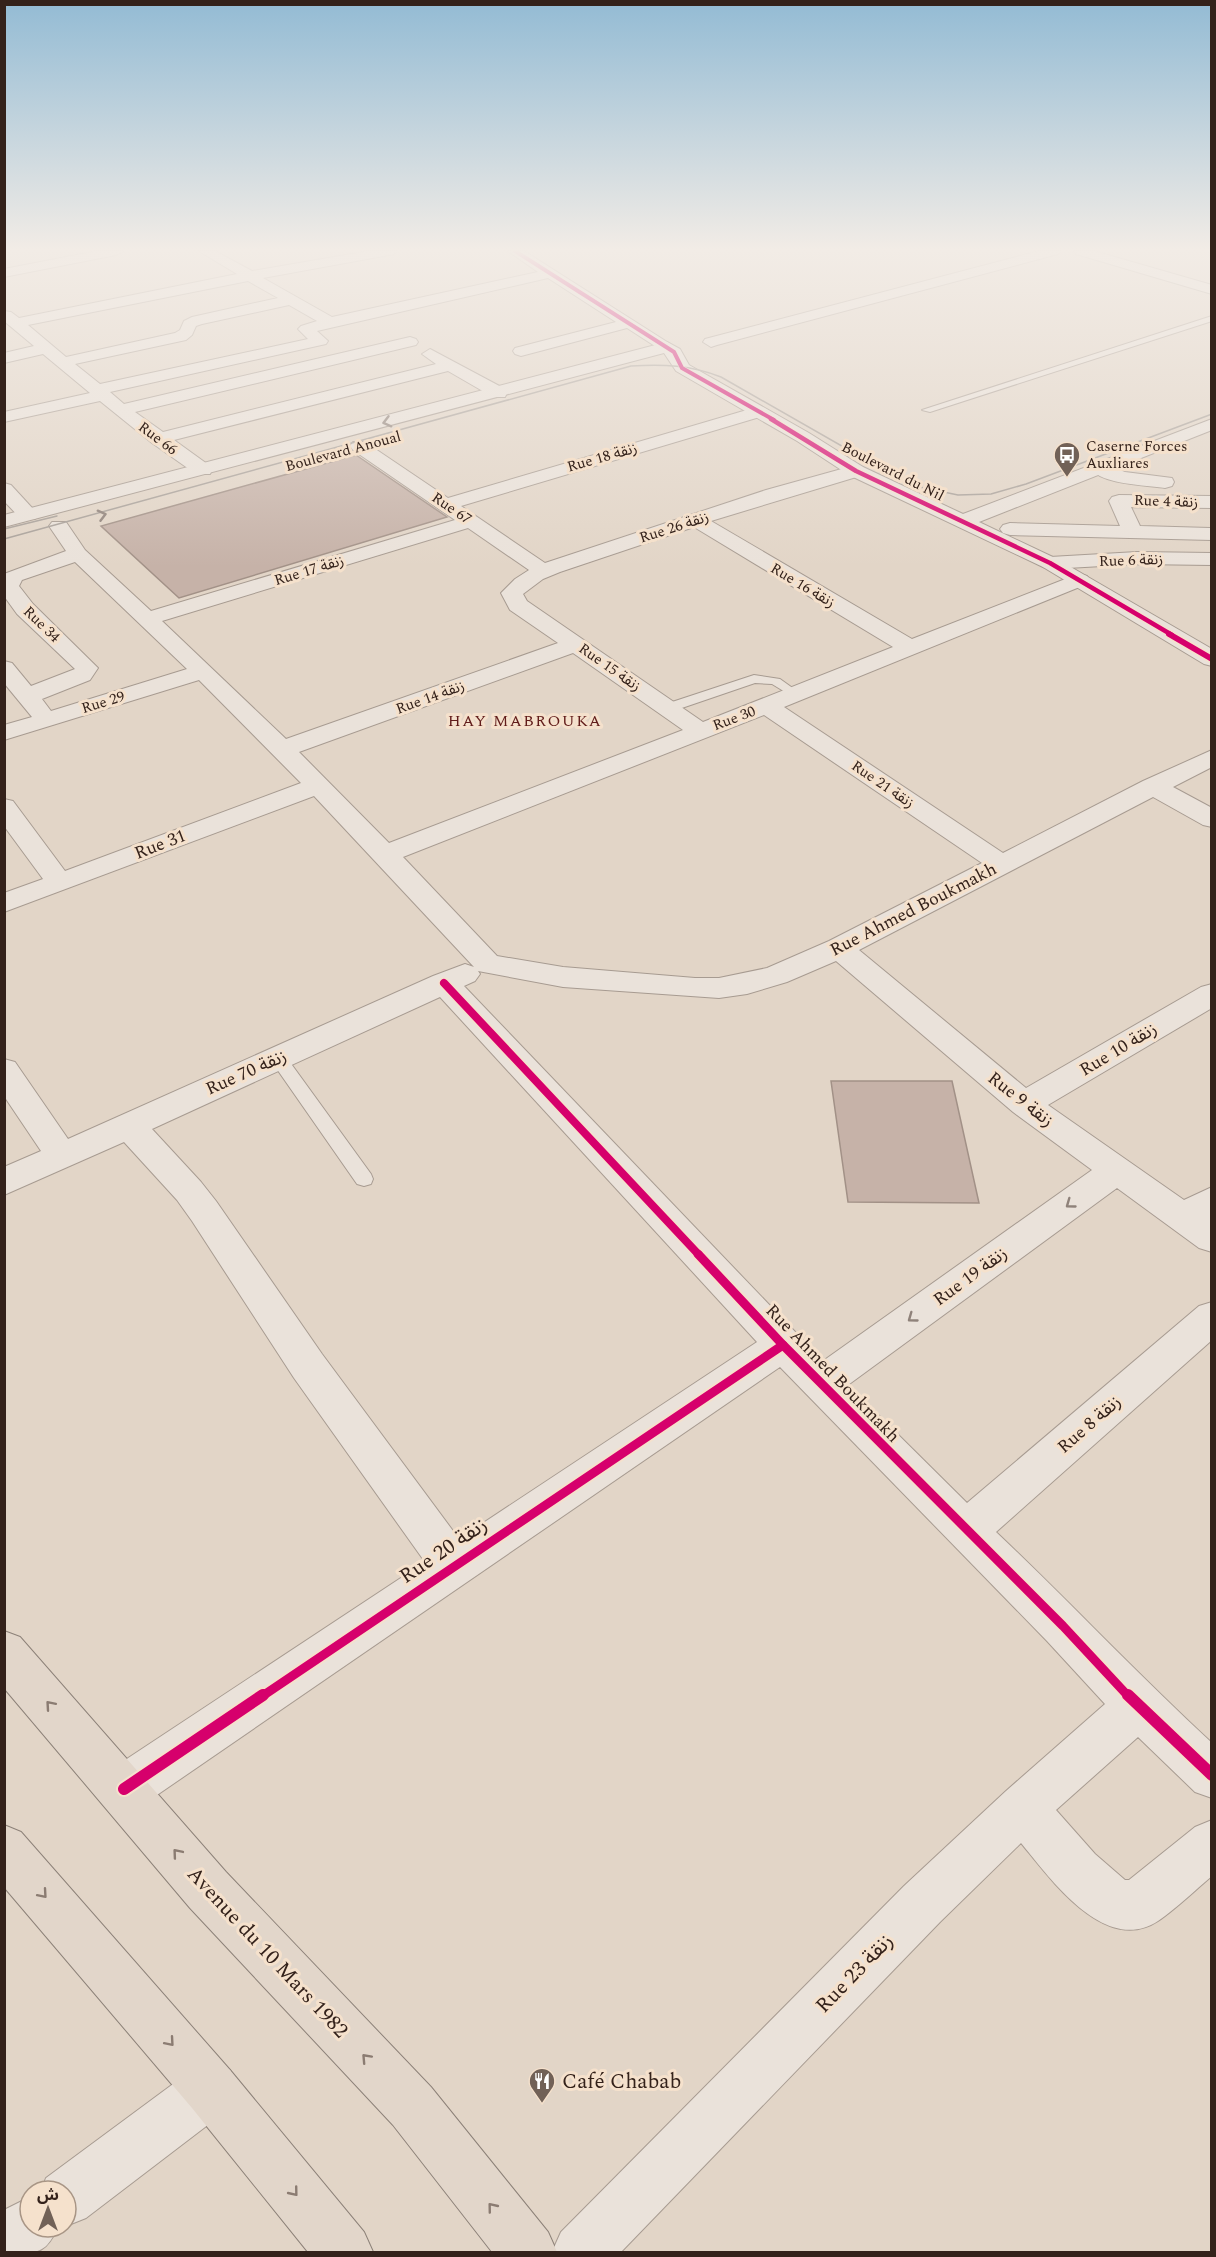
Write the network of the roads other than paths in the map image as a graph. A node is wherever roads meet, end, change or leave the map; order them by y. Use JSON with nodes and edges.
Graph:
{"nodes":[{"id":1,"x":57,"y":356,"type":"edge"},
{"id":2,"x":90,"y":356,"type":"edge"},
{"id":3,"x":241,"y":356,"type":"edge"},
{"id":4,"x":349,"y":356,"type":"edge"},
{"id":5,"x":433,"y":356,"type":"edge"},
{"id":6,"x":640,"y":356,"type":"edge"},
{"id":7,"x":676,"y":356,"type":"edge"},
{"id":8,"x":1093,"y":356,"type":"edge"},
{"id":9,"x":63,"y":362,"type":"junction"},
{"id":10,"x":449,"y":366,"type":"junction"},
{"id":11,"x":682,"y":368,"type":"junction"},
{"id":12,"x":662,"y":370,"type":"dead end"},
{"id":13,"x":101,"y":393,"type":"junction"},
{"id":14,"x":501,"y":404,"type":"junction"},
{"id":15,"x":121,"y":410,"type":"junction"},
{"id":16,"x":927,"y":410,"type":"dead end"},
{"id":17,"x":757,"y":412,"type":"junction"},
{"id":18,"x":7,"y":414,"type":"edge"},
{"id":19,"x":1212,"y":424,"type":"edge"},
{"id":20,"x":158,"y":439,"type":"junction"},
{"id":21,"x":382,"y":440,"type":"dead end"},
{"id":22,"x":359,"y":446,"type":"junction"},
{"id":23,"x":336,"y":452,"type":"dead end"},
{"id":24,"x":1099,"y":468,"type":"junction"},
{"id":25,"x":856,"y":471,"type":"junction"},
{"id":26,"x":205,"y":481,"type":"junction"},
{"id":27,"x":1186,"y":483,"type":"dead end"},
{"id":28,"x":4,"y":489,"type":"edge"},
{"id":29,"x":1212,"y":502,"type":"edge"},
{"id":30,"x":447,"y":504,"type":"junction"},
{"id":31,"x":1001,"y":506,"type":"junction"},
{"id":32,"x":696,"y":520,"type":"junction"},
{"id":33,"x":4,"y":521,"type":"edge"},
{"id":34,"x":471,"y":521,"type":"junction"},
{"id":35,"x":963,"y":521,"type":"junction"},
{"id":36,"x":51,"y":524,"type":"junction"},
{"id":37,"x":1010,"y":529,"type":"junction"},
{"id":38,"x":1133,"y":532,"type":"junction"},
{"id":39,"x":1211,"y":534,"type":"edge"},
{"id":40,"x":78,"y":554,"type":"junction"},
{"id":41,"x":1212,"y":559,"type":"edge"},
{"id":42,"x":1050,"y":563,"type":"junction"},
{"id":43,"x":544,"y":571,"type":"junction"},
{"id":44,"x":1080,"y":580,"type":"junction"},
{"id":45,"x":518,"y":605,"type":"joint"},
{"id":46,"x":146,"y":619,"type":"junction"},
{"id":47,"x":577,"y":644,"type":"junction"},
{"id":48,"x":911,"y":648,"type":"junction"},
{"id":49,"x":1212,"y":659,"type":"edge"},
{"id":50,"x":4,"y":668,"type":"edge"},
{"id":51,"x":202,"y":672,"type":"junction"},
{"id":52,"x":795,"y":694,"type":"junction"},
{"id":53,"x":27,"y":696,"type":"junction"},
{"id":54,"x":766,"y":706,"type":"junction"},
{"id":55,"x":668,"y":708,"type":"junction"},
{"id":56,"x":46,"y":719,"type":"junction"},
{"id":57,"x":700,"y":731,"type":"junction"},
{"id":58,"x":4,"y":734,"type":"edge"},
{"id":59,"x":283,"y":749,"type":"junction"},
{"id":60,"x":1212,"y":757,"type":"edge"},
{"id":61,"x":316,"y":786,"type":"junction"},
{"id":62,"x":1152,"y":786,"type":"junction"},
{"id":63,"x":4,"y":807,"type":"edge"},
{"id":64,"x":1212,"y":819,"type":"edge"},
{"id":65,"x":16,"y":844,"type":"edge"},
{"id":66,"x":386,"y":854,"type":"junction"},
{"id":67,"x":1000,"y":863,"type":"junction"},
{"id":68,"x":59,"y":882,"type":"junction"},
{"id":69,"x":4,"y":903,"type":"edge"},
{"id":70,"x":839,"y":948,"type":"junction"},
{"id":71,"x":488,"y":964,"type":"junction"},
{"id":72,"x":444,"y":983,"type":"junction"},
{"id":73,"x":1212,"y":994,"type":"edge"},
{"id":74,"x":278,"y":1058,"type":"junction"},
{"id":75,"x":4,"y":1070,"type":"edge"},
{"id":76,"x":1024,"y":1104,"type":"junction"},
{"id":77,"x":128,"y":1125,"type":"junction"},
{"id":78,"x":62,"y":1156,"type":"junction"},
{"id":79,"x":1118,"y":1170,"type":"junction"},
{"id":80,"x":364,"y":1179,"type":"dead end"},
{"id":81,"x":4,"y":1182,"type":"edge"},
{"id":82,"x":1197,"y":1208,"type":"edge"},
{"id":83,"x":1212,"y":1238,"type":"edge"},
{"id":84,"x":1212,"y":1317,"type":"edge"},
{"id":85,"x":783,"y":1345,"type":"junction"},
{"id":86,"x":822,"y":1383,"type":"junction"},
{"id":87,"x":966,"y":1531,"type":"junction"},
{"id":88,"x":452,"y":1565,"type":"junction"},
{"id":89,"x":4,"y":1653,"type":"edge"},
{"id":90,"x":1138,"y":1706,"type":"junction"},
{"id":91,"x":1212,"y":1774,"type":"edge"},
{"id":92,"x":124,"y":1789,"type":"junction"},
{"id":93,"x":1023,"y":1808,"type":"junction"},
{"id":94,"x":1212,"y":1844,"type":"edge"},
{"id":95,"x":4,"y":1849,"type":"edge"},
{"id":96,"x":211,"y":2089,"type":"junction"},
{"id":97,"x":78,"y":2189,"type":"edge"},
{"id":98,"x":18,"y":2235,"type":"edge"},
{"id":99,"x":4,"y":2245,"type":"edge"},
{"id":100,"x":344,"y":2253,"type":"edge"},
{"id":101,"x":528,"y":2253,"type":"edge"},
{"id":102,"x":581,"y":2253,"type":"edge"}],
"edges":[{"from":1,"to":9,"type":"street","name":"Rue 66"},
{"from":2,"to":9,"type":"street"},
{"from":3,"to":13,"type":"street"},
{"from":4,"to":15,"type":"street"},
{"from":5,"to":10,"type":"street"},
{"from":6,"to":14,"type":"street","name":"Boulevard Anoual"},
{"from":7,"to":11,"type":"street","name":"Boulevard du Nil"},
{"from":8,"to":16,"type":"lane"},
{"from":9,"to":13,"type":"street","name":"Rue 66"},
{"from":10,"to":14,"type":"street"},
{"from":10,"to":20,"type":"street"},
{"from":11,"to":12,"type":"street"},
{"from":11,"to":17,"type":"street","name":"Boulevard du Nil"},
{"from":13,"to":15,"type":"street","name":"Rue 66"},
{"from":13,"to":18,"type":"street"},
{"from":14,"to":26,"type":"street","name":"Boulevard Anoual","one_way":true},
{"from":15,"to":20,"type":"street","name":"Rue 66"},
{"from":17,"to":25,"type":"street","name":"Boulevard du Nil"},
{"from":17,"to":30,"type":"street","name":"Rue 18 زنقة"},
{"from":19,"to":24,"type":"street"},
{"from":20,"to":26,"type":"street","name":"Rue 66"},
{"from":21,"to":22,"type":"street","name":"Boulevard Anoual"},
{"from":22,"to":23,"type":"street","name":"Boulevard Anoual"},
{"from":22,"to":30,"type":"street","name":"Rue 67"},
{"from":24,"to":27,"type":"street"},
{"from":24,"to":31,"type":"street"},
{"from":25,"to":32,"type":"street","name":"Rue 26 زنقة"},
{"from":25,"to":35,"type":"street","name":"Boulevard du Nil"},
{"from":26,"to":36,"type":"street","name":"Boulevard Anoual","one_way":true},
{"from":28,"to":36,"type":"street"},
{"from":29,"to":38,"type":"street","name":"Rue 4 زنقة"},
{"from":30,"to":34,"type":"street","name":"Rue 67"},
{"from":31,"to":35,"type":"street"},
{"from":31,"to":37,"type":"street"},
{"from":32,"to":43,"type":"street","name":"Rue 26 زنقة"},
{"from":32,"to":48,"type":"street","name":"Rue 16 زنقة"},
{"from":33,"to":36,"type":"street","name":"Boulevard Anoual"},
{"from":34,"to":43,"type":"street","name":"Rue 67"},
{"from":34,"to":46,"type":"street","name":"Rue 17 زنقة"},
{"from":35,"to":42,"type":"street","name":"Boulevard du Nil"},
{"from":36,"to":40,"type":"street"},
{"from":37,"to":38,"type":"street"},
{"from":37,"to":42,"type":"street"},
{"from":38,"to":39,"type":"street"},
{"from":40,"to":46,"type":"street"},
{"from":40,"to":53,"type":"street","name":"Rue 34"},
{"from":41,"to":42,"type":"street","name":"Rue 6 زنقة"},
{"from":42,"to":44,"type":"street","name":"Boulevard du Nil"},
{"from":43,"to":45,"type":"street","name":"Rue 26 زنقة"},
{"from":44,"to":48,"type":"street","name":"Rue 30"},
{"from":44,"to":49,"type":"street","name":"Boulevard du Nil"},
{"from":45,"to":47,"type":"street","name":"Rue 15 زنقة"},
{"from":46,"to":51,"type":"street"},
{"from":47,"to":55,"type":"street","name":"Rue 15 زنقة"},
{"from":47,"to":59,"type":"street","name":"Rue 14 زنقة"},
{"from":48,"to":52,"type":"street","name":"Rue 30"},
{"from":50,"to":53,"type":"street"},
{"from":51,"to":56,"type":"street","name":"Rue 29"},
{"from":51,"to":59,"type":"street"},
{"from":52,"to":54,"type":"street","name":"Rue 30"},
{"from":52,"to":55,"type":"lane"},
{"from":53,"to":56,"type":"street"},
{"from":54,"to":57,"type":"street","name":"Rue 30"},
{"from":54,"to":67,"type":"street","name":"Rue 21 زنقة"},
{"from":55,"to":57,"type":"street","name":"Rue 15 زنقة"},
{"from":56,"to":58,"type":"street","name":"Rue 29"},
{"from":57,"to":66,"type":"street","name":"Rue 30"},
{"from":59,"to":61,"type":"street"},
{"from":60,"to":62,"type":"street","name":"Rue Ahmed Boukmakh"},
{"from":61,"to":66,"type":"street"},
{"from":61,"to":68,"type":"street","name":"Rue 31"},
{"from":62,"to":64,"type":"street"},
{"from":62,"to":67,"type":"street","name":"Rue Ahmed Boukmakh"},
{"from":63,"to":65,"type":"street"},
{"from":65,"to":68,"type":"street"},
{"from":66,"to":71,"type":"street"},
{"from":67,"to":70,"type":"street","name":"Rue Ahmed Boukmakh"},
{"from":68,"to":69,"type":"street","name":"Rue 31"},
{"from":70,"to":71,"type":"street","name":"Rue Ahmed Boukmakh"},
{"from":70,"to":76,"type":"street","name":"Rue 9 زنقة"},
{"from":71,"to":72,"type":"street","name":"Rue 70 زنقة"},
{"from":72,"to":74,"type":"street","name":"Rue 70 زنقة"},
{"from":72,"to":85,"type":"street","name":"Rue Ahmed Boukmakh"},
{"from":73,"to":76,"type":"street","name":"Rue 10 زنقة"},
{"from":74,"to":77,"type":"street","name":"Rue 70 زنقة"},
{"from":74,"to":80,"type":"lane"},
{"from":75,"to":78,"type":"street"},
{"from":76,"to":79,"type":"street","name":"Rue 9 زنقة"},
{"from":77,"to":78,"type":"street","name":"Rue 70 زنقة"},
{"from":77,"to":88,"type":"street"},
{"from":78,"to":81,"type":"street","name":"Rue 70 زنقة"},
{"from":79,"to":82,"type":"street","name":"Rue 9 زنقة"},
{"from":79,"to":86,"type":"street","name":"Rue 19 زنقة","one_way":true},
{"from":82,"to":83,"type":"street","name":"Rue 9 زنقة"},
{"from":84,"to":87,"type":"street","name":"Rue 8 زنقة"},
{"from":85,"to":86,"type":"street","name":"Rue Ahmed Boukmakh"},
{"from":85,"to":88,"type":"street","name":"Rue 20 زنقة"},
{"from":86,"to":87,"type":"street","name":"Rue Ahmed Boukmakh"},
{"from":87,"to":90,"type":"street","name":"Rue Ahmed Boukmakh"},
{"from":88,"to":92,"type":"street","name":"Rue 20 زنقة"},
{"from":92,"to":89,"type":"main road","name":"Avenue du 10 Mars 1982","one_way":true},
{"from":90,"to":91,"type":"street","name":"Rue Ahmed Boukmakh"},
{"from":90,"to":93,"type":"street","name":"Rue 23 زنقة"},
{"from":101,"to":92,"type":"main road","name":"Avenue du 10 Mars 1982","one_way":true},
{"from":93,"to":94,"type":"street"},
{"from":93,"to":102,"type":"street","name":"Rue 23 زنقة"},
{"from":95,"to":96,"type":"main road","one_way":true},
{"from":96,"to":97,"type":"street"},
{"from":96,"to":100,"type":"main road","one_way":true},
{"from":98,"to":99,"type":"street"}]}
